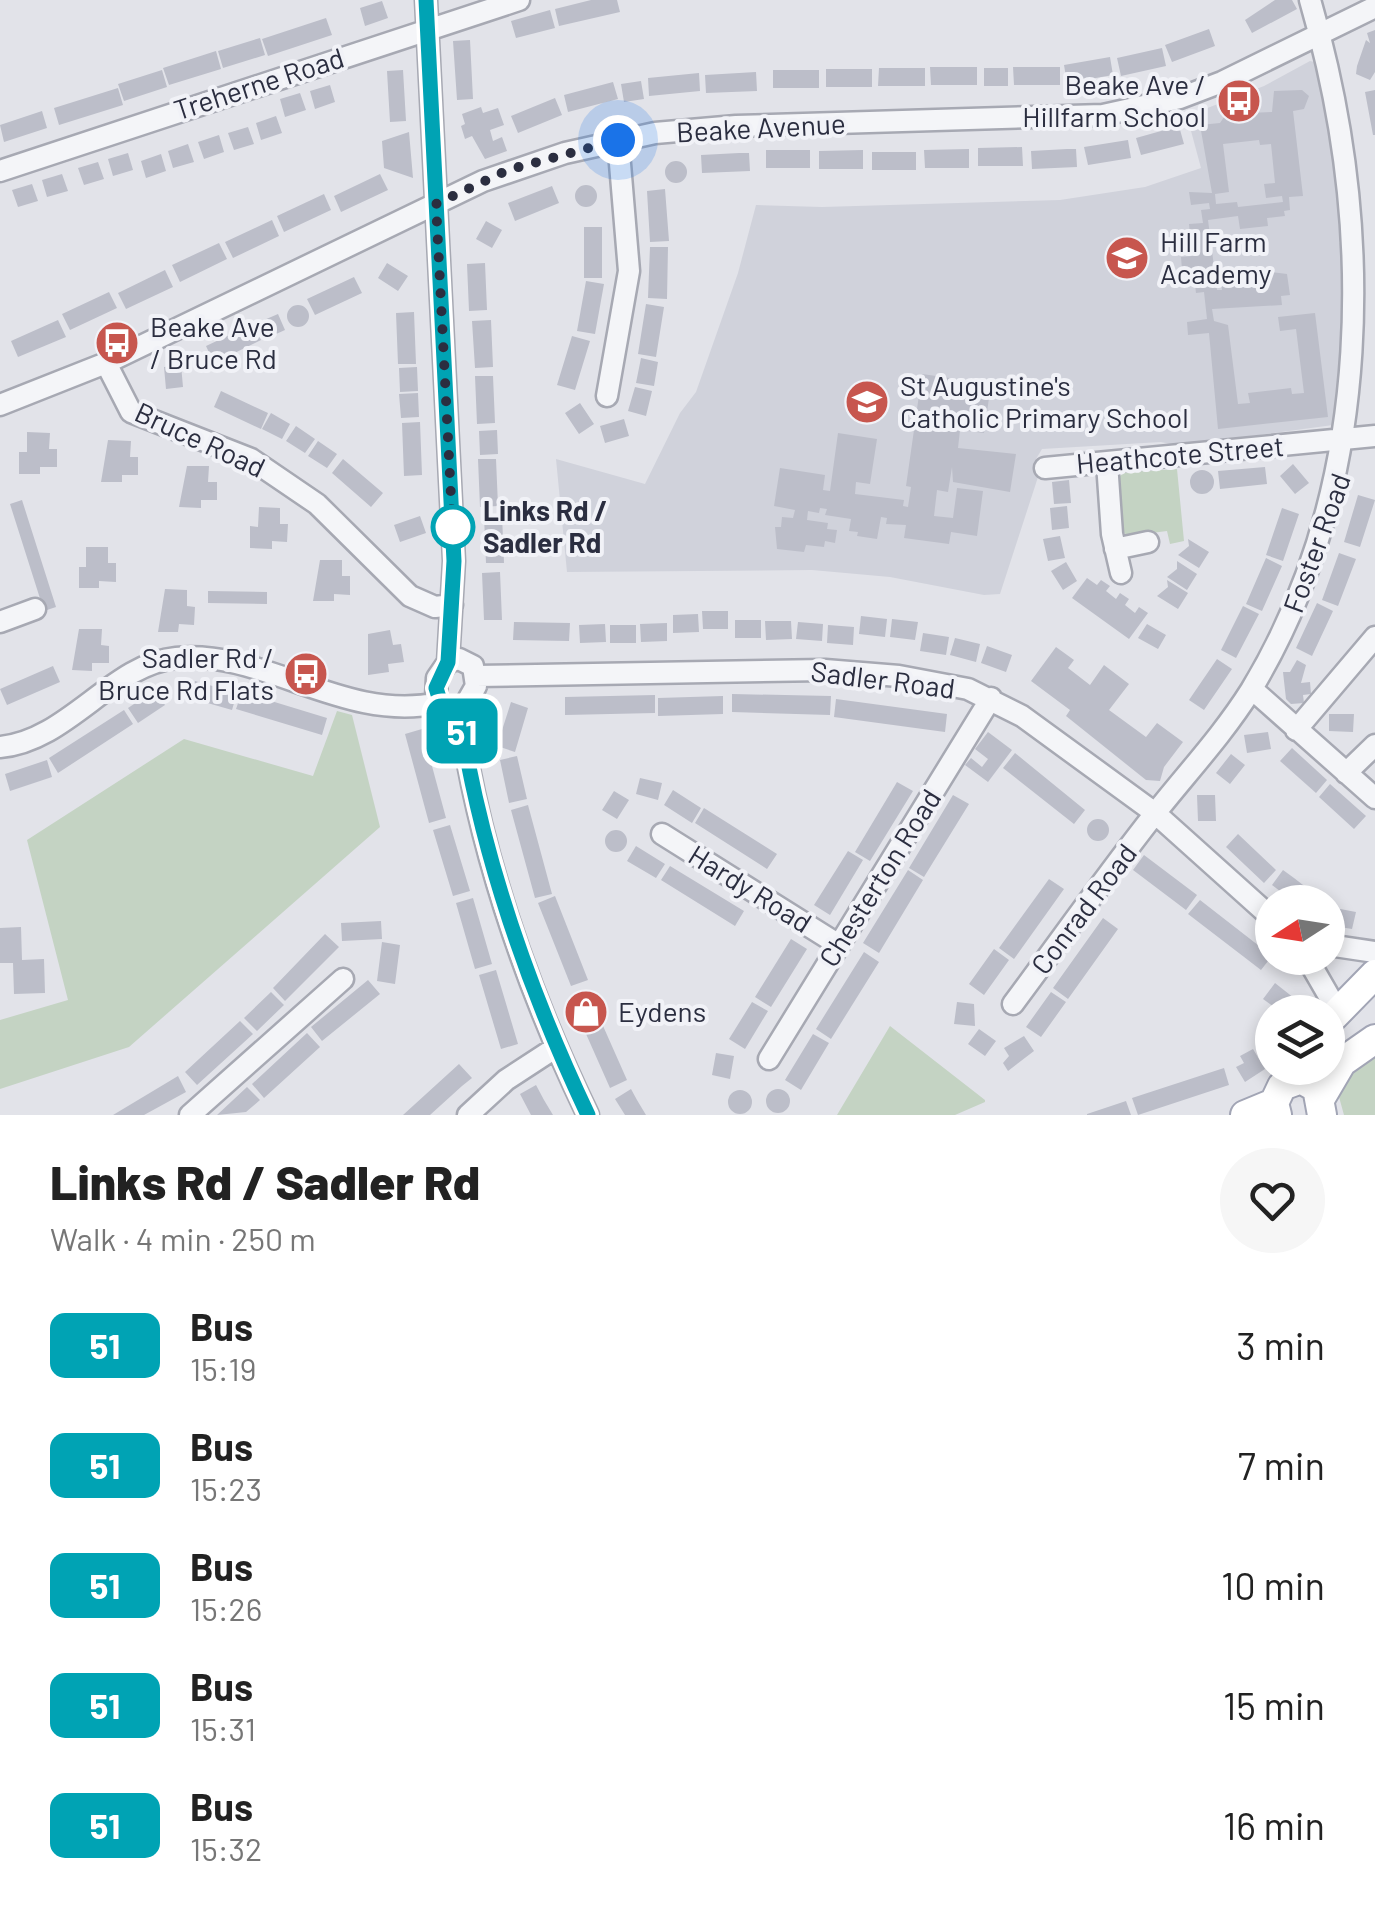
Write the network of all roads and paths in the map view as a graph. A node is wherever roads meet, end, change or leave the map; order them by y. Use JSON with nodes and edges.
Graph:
{"nodes":[{"id":1,"x":426,"y":0,"type":"edge"},
{"id":2,"x":519,"y":0,"type":"edge"},
{"id":3,"x":1310,"y":0,"type":"edge"},
{"id":4,"x":1375,"y":7,"type":"edge"},
{"id":5,"x":427,"y":29,"type":"junction"},
{"id":6,"x":1322,"y":31,"type":"junction"},
{"id":7,"x":618,"y":140,"type":"junction"},
{"id":8,"x":0,"y":171,"type":"edge"},
{"id":9,"x":436,"y":204,"type":"junction"},
{"id":10,"x":106,"y":363,"type":"junction"},
{"id":11,"x":608,"y":396,"type":"dead end"},
{"id":12,"x":0,"y":404,"type":"edge"},
{"id":13,"x":1375,"y":436,"type":"edge"},
{"id":14,"x":1351,"y":439,"type":"junction"},
{"id":15,"x":1107,"y":462,"type":"junction"},
{"id":16,"x":1046,"y":468,"type":"dead end"},
{"id":17,"x":1148,"y":542,"type":"dead end"},
{"id":18,"x":1114,"y":548,"type":"junction"},
{"id":19,"x":1121,"y":574,"type":"dead end"},
{"id":20,"x":452,"y":605,"type":"junction"},
{"id":21,"x":35,"y":608,"type":"dead end"},
{"id":22,"x":0,"y":622,"type":"edge"},
{"id":23,"x":1375,"y":637,"type":"edge"},
{"id":24,"x":448,"y":662,"type":"junction"},
{"id":25,"x":476,"y":676,"type":"junction"},
{"id":26,"x":1252,"y":689,"type":"junction"},
{"id":27,"x":991,"y":698,"type":"junction"},
{"id":28,"x":448,"y":706,"type":"junction"},
{"id":29,"x":1296,"y":730,"type":"junction"},
{"id":30,"x":1375,"y":745,"type":"edge"},
{"id":31,"x":0,"y":748,"type":"edge"},
{"id":32,"x":1346,"y":772,"type":"junction"},
{"id":33,"x":1375,"y":798,"type":"edge"},
{"id":34,"x":1155,"y":813,"type":"junction"},
{"id":35,"x":662,"y":834,"type":"dead end"},
{"id":36,"x":1255,"y":903,"type":"edge"},
{"id":37,"x":839,"y":944,"type":"junction"},
{"id":38,"x":1345,"y":948,"type":"edge"},
{"id":39,"x":1375,"y":952,"type":"edge"},
{"id":40,"x":1375,"y":974,"type":"edge"},
{"id":41,"x":343,"y":979,"type":"dead end"},
{"id":42,"x":1345,"y":1003,"type":"edge"},
{"id":43,"x":1013,"y":1004,"type":"dead end"},
{"id":44,"x":1375,"y":1038,"type":"edge"},
{"id":45,"x":554,"y":1048,"type":"junction"},
{"id":46,"x":770,"y":1060,"type":"dead end"},
{"id":47,"x":1312,"y":1090,"type":"edge"},
{"id":48,"x":1276,"y":1109,"type":"edge"},
{"id":49,"x":190,"y":1115,"type":"edge"},
{"id":50,"x":468,"y":1115,"type":"edge"},
{"id":51,"x":588,"y":1115,"type":"edge"},
{"id":52,"x":1245,"y":1115,"type":"edge"}],
"edges":[{"from":1,"to":5,"type":"street"},
{"from":2,"to":5,"type":"street","name":"Treherne Road"},
{"from":3,"to":6,"type":"street","name":"Foster Road"},
{"from":4,"to":6,"type":"street","name":"Beake Avenue"},
{"from":5,"to":8,"type":"street","name":"Treherne Road"},
{"from":5,"to":9,"type":"street"},
{"from":6,"to":7,"type":"street","name":"Beake Avenue"},
{"from":6,"to":14,"type":"street","name":"Foster Road"},
{"from":7,"to":9,"type":"street","name":"Beake Avenue"},
{"from":7,"to":11,"type":"street"},
{"from":9,"to":10,"type":"street","name":"Beake Avenue"},
{"from":9,"to":20,"type":"street"},
{"from":10,"to":12,"type":"street","name":"Beake Avenue"},
{"from":10,"to":20,"type":"street","name":"Bruce Road"},
{"from":13,"to":14,"type":"street","name":"Heathcote Street"},
{"from":14,"to":15,"type":"street","name":"Heathcote Street"},
{"from":14,"to":26,"type":"street","name":"Foster Road"},
{"from":15,"to":16,"type":"street","name":"Heathcote Street"},
{"from":15,"to":18,"type":"street"},
{"from":17,"to":18,"type":"street"},
{"from":18,"to":19,"type":"street"},
{"from":20,"to":24,"type":"street"},
{"from":21,"to":22,"type":"street"},
{"from":23,"to":29,"type":"street"},
{"from":24,"to":25,"type":"street"},
{"from":24,"to":28,"type":"street"},
{"from":25,"to":27,"type":"street","name":"Sadler Road"},
{"from":25,"to":28,"type":"street"},
{"from":26,"to":29,"type":"street"},
{"from":26,"to":34,"type":"street","name":"Foster Road"},
{"from":27,"to":34,"type":"street","name":"Sadler Road"},
{"from":27,"to":37,"type":"street","name":"Chesterton Road"},
{"from":28,"to":31,"type":"street"},
{"from":28,"to":45,"type":"street"},
{"from":29,"to":32,"type":"street"},
{"from":30,"to":32,"type":"street"},
{"from":32,"to":33,"type":"street"},
{"from":34,"to":36,"type":"street","name":"Sadler Road"},
{"from":34,"to":43,"type":"street","name":"Conrad Road"},
{"from":35,"to":37,"type":"street","name":"Hardy Road"},
{"from":37,"to":46,"type":"street","name":"Chesterton Road"},
{"from":38,"to":39,"type":"street"},
{"from":40,"to":42,"type":"main road"},
{"from":41,"to":49,"type":"street"},
{"from":44,"to":47,"type":"main road"},
{"from":45,"to":50,"type":"street"},
{"from":45,"to":51,"type":"street"},
{"from":47,"to":48,"type":"main road"},
{"from":48,"to":52,"type":"main road"}]}
